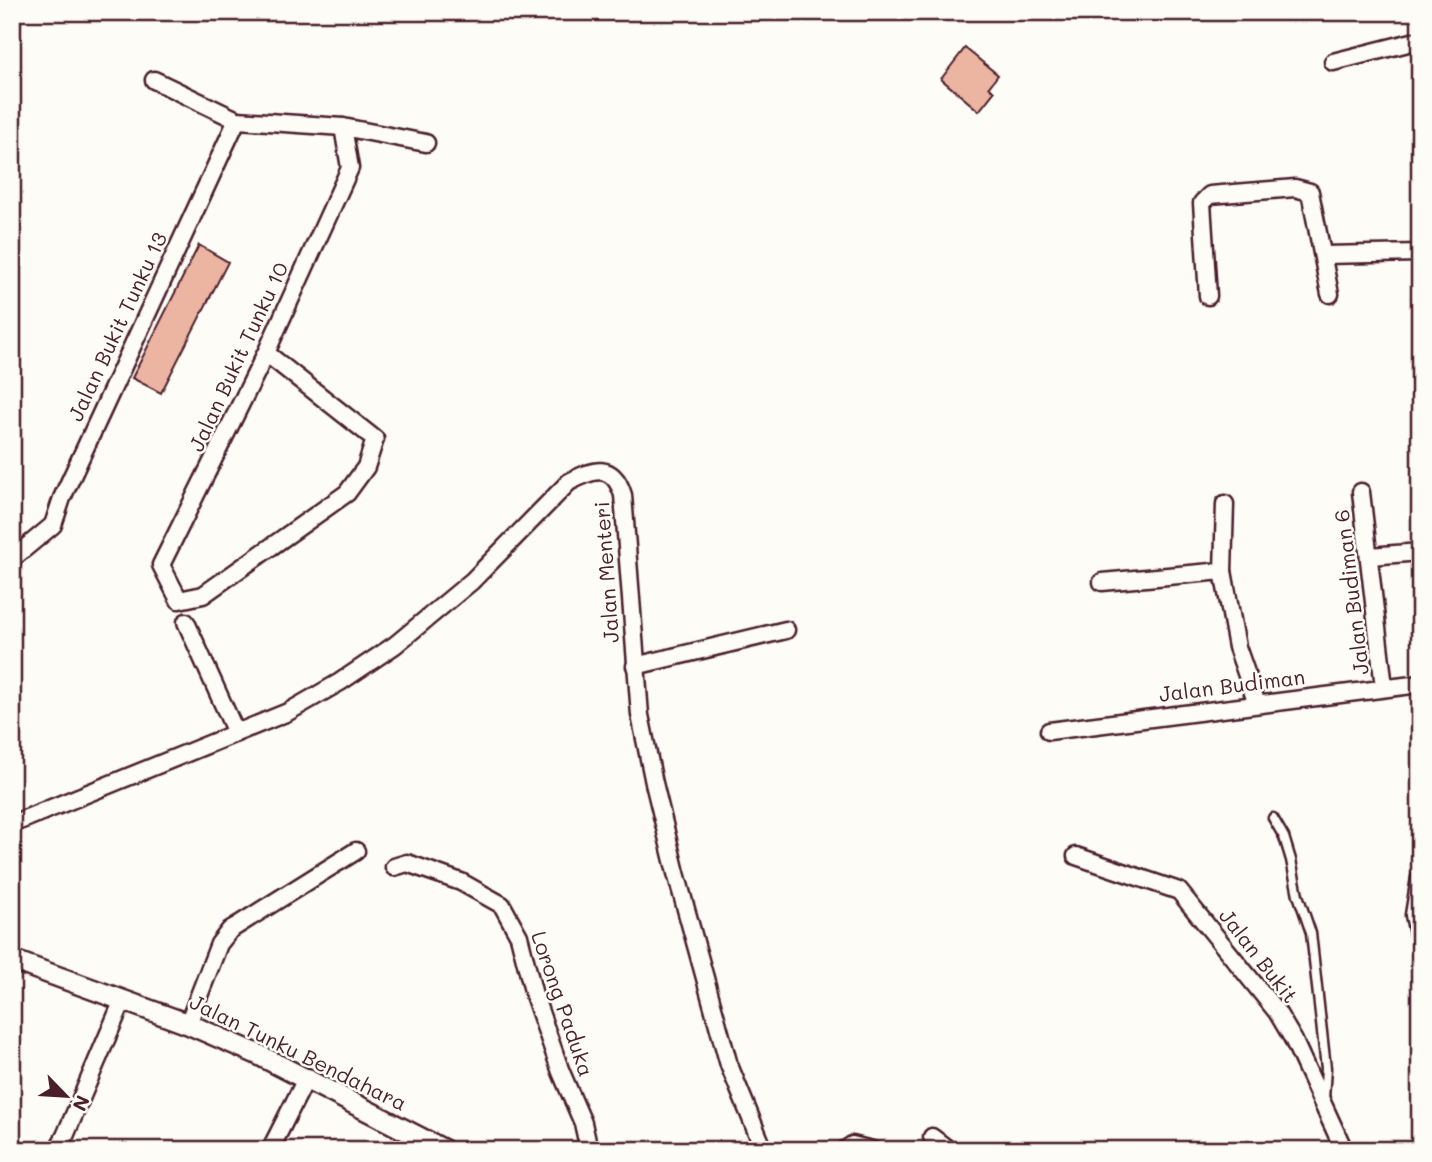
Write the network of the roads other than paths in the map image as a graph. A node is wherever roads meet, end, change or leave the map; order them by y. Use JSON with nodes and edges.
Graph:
{"nodes":[{"id":1,"x":1420,"y":40,"type":"edge"},
{"id":2,"x":1333,"y":62,"type":"dead end"},
{"id":3,"x":154,"y":80,"type":"dead end"},
{"id":4,"x":237,"y":120,"type":"junction"},
{"id":5,"x":343,"y":127,"type":"junction"},
{"id":6,"x":426,"y":143,"type":"dead end"},
{"id":7,"x":1420,"y":253,"type":"edge"},
{"id":8,"x":1324,"y":255,"type":"junction"},
{"id":9,"x":1330,"y":294,"type":"dead end"},
{"id":10,"x":1208,"y":296,"type":"dead end"},
{"id":11,"x":267,"y":353,"type":"junction"},
{"id":12,"x":1361,"y":492,"type":"dead end"},
{"id":13,"x":1226,"y":505,"type":"dead end"},
{"id":14,"x":1420,"y":552,"type":"edge"},
{"id":15,"x":1370,"y":556,"type":"junction"},
{"id":16,"x":12,"y":559,"type":"edge"},
{"id":17,"x":1223,"y":571,"type":"junction"},
{"id":18,"x":1102,"y":582,"type":"dead end"},
{"id":19,"x":186,"y":622,"type":"dead end"},
{"id":20,"x":786,"y":630,"type":"dead end"},
{"id":21,"x":635,"y":666,"type":"junction"},
{"id":22,"x":1420,"y":684,"type":"edge"},
{"id":23,"x":1384,"y":687,"type":"junction"},
{"id":24,"x":1257,"y":704,"type":"junction"},
{"id":25,"x":1049,"y":731,"type":"dead end"},
{"id":26,"x":236,"y":733,"type":"junction"},
{"id":27,"x":1273,"y":818,"type":"dead end"},
{"id":28,"x":12,"y":824,"type":"edge"},
{"id":29,"x":356,"y":851,"type":"dead end"},
{"id":30,"x":1076,"y":856,"type":"dead end"},
{"id":31,"x":394,"y":867,"type":"dead end"},
{"id":32,"x":1420,"y":878,"type":"edge"},
{"id":33,"x":1420,"y":943,"type":"edge"},
{"id":34,"x":12,"y":960,"type":"edge"},
{"id":35,"x":122,"y":1000,"type":"junction"},
{"id":36,"x":188,"y":1024,"type":"junction"},
{"id":37,"x":307,"y":1077,"type":"junction"},
{"id":38,"x":1324,"y":1109,"type":"junction"},
{"id":39,"x":932,"y":1137,"type":"dead end"},
{"id":40,"x":57,"y":1150,"type":"edge"},
{"id":41,"x":270,"y":1150,"type":"edge"},
{"id":42,"x":444,"y":1150,"type":"edge"},
{"id":43,"x":589,"y":1150,"type":"edge"},
{"id":44,"x":764,"y":1150,"type":"edge"},
{"id":45,"x":845,"y":1150,"type":"edge"},
{"id":46,"x":872,"y":1150,"type":"edge"},
{"id":47,"x":949,"y":1150,"type":"edge"},
{"id":48,"x":1344,"y":1150,"type":"edge"}],
"edges":[{"from":1,"to":2,"type":"street"},
{"from":3,"to":4,"type":"street"},
{"from":4,"to":5,"type":"street"},
{"from":4,"to":16,"type":"street","name":"Jalan Bukit Tunku 13"},
{"from":5,"to":6,"type":"street"},
{"from":5,"to":11,"type":"street","name":"Jalan Bukit Tunku 10"},
{"from":7,"to":8,"type":"street"},
{"from":8,"to":9,"type":"street"},
{"from":8,"to":10,"type":"street"},
{"from":11,"to":11,"type":"street","name":"Jalan Bukit Tunku 10"},
{"from":12,"to":15,"type":"street","name":"Jalan Budiman 6"},
{"from":13,"to":17,"type":"street"},
{"from":14,"to":15,"type":"street"},
{"from":15,"to":23,"type":"street","name":"Jalan Budiman 6"},
{"from":17,"to":18,"type":"street"},
{"from":17,"to":24,"type":"street"},
{"from":19,"to":26,"type":"street"},
{"from":20,"to":21,"type":"street"},
{"from":21,"to":26,"type":"street","name":"Jalan Menteri"},
{"from":21,"to":44,"type":"street","name":"Jalan Menteri"},
{"from":22,"to":23,"type":"street","name":"Jalan Budiman"},
{"from":23,"to":24,"type":"street","name":"Jalan Budiman"},
{"from":24,"to":25,"type":"street","name":"Jalan Budiman"},
{"from":26,"to":28,"type":"street","name":"Jalan Menteri"},
{"from":27,"to":38,"type":"lane"},
{"from":29,"to":36,"type":"street"},
{"from":30,"to":38,"type":"street","name":"Jalan Bukit"},
{"from":31,"to":43,"type":"street","name":"Lorong Paduka"},
{"from":32,"to":33,"type":"street"},
{"from":34,"to":35,"type":"street","name":"Jalan Tunku Bendahara"},
{"from":35,"to":36,"type":"street","name":"Jalan Tunku Bendahara"},
{"from":35,"to":40,"type":"street"},
{"from":36,"to":37,"type":"street","name":"Jalan Tunku Bendahara"},
{"from":37,"to":41,"type":"street"},
{"from":37,"to":42,"type":"street","name":"Jalan Tunku Bendahara"},
{"from":38,"to":48,"type":"street","name":"Jalan Bukit"},
{"from":39,"to":47,"type":"street"},
{"from":45,"to":46,"type":"street"}]}
